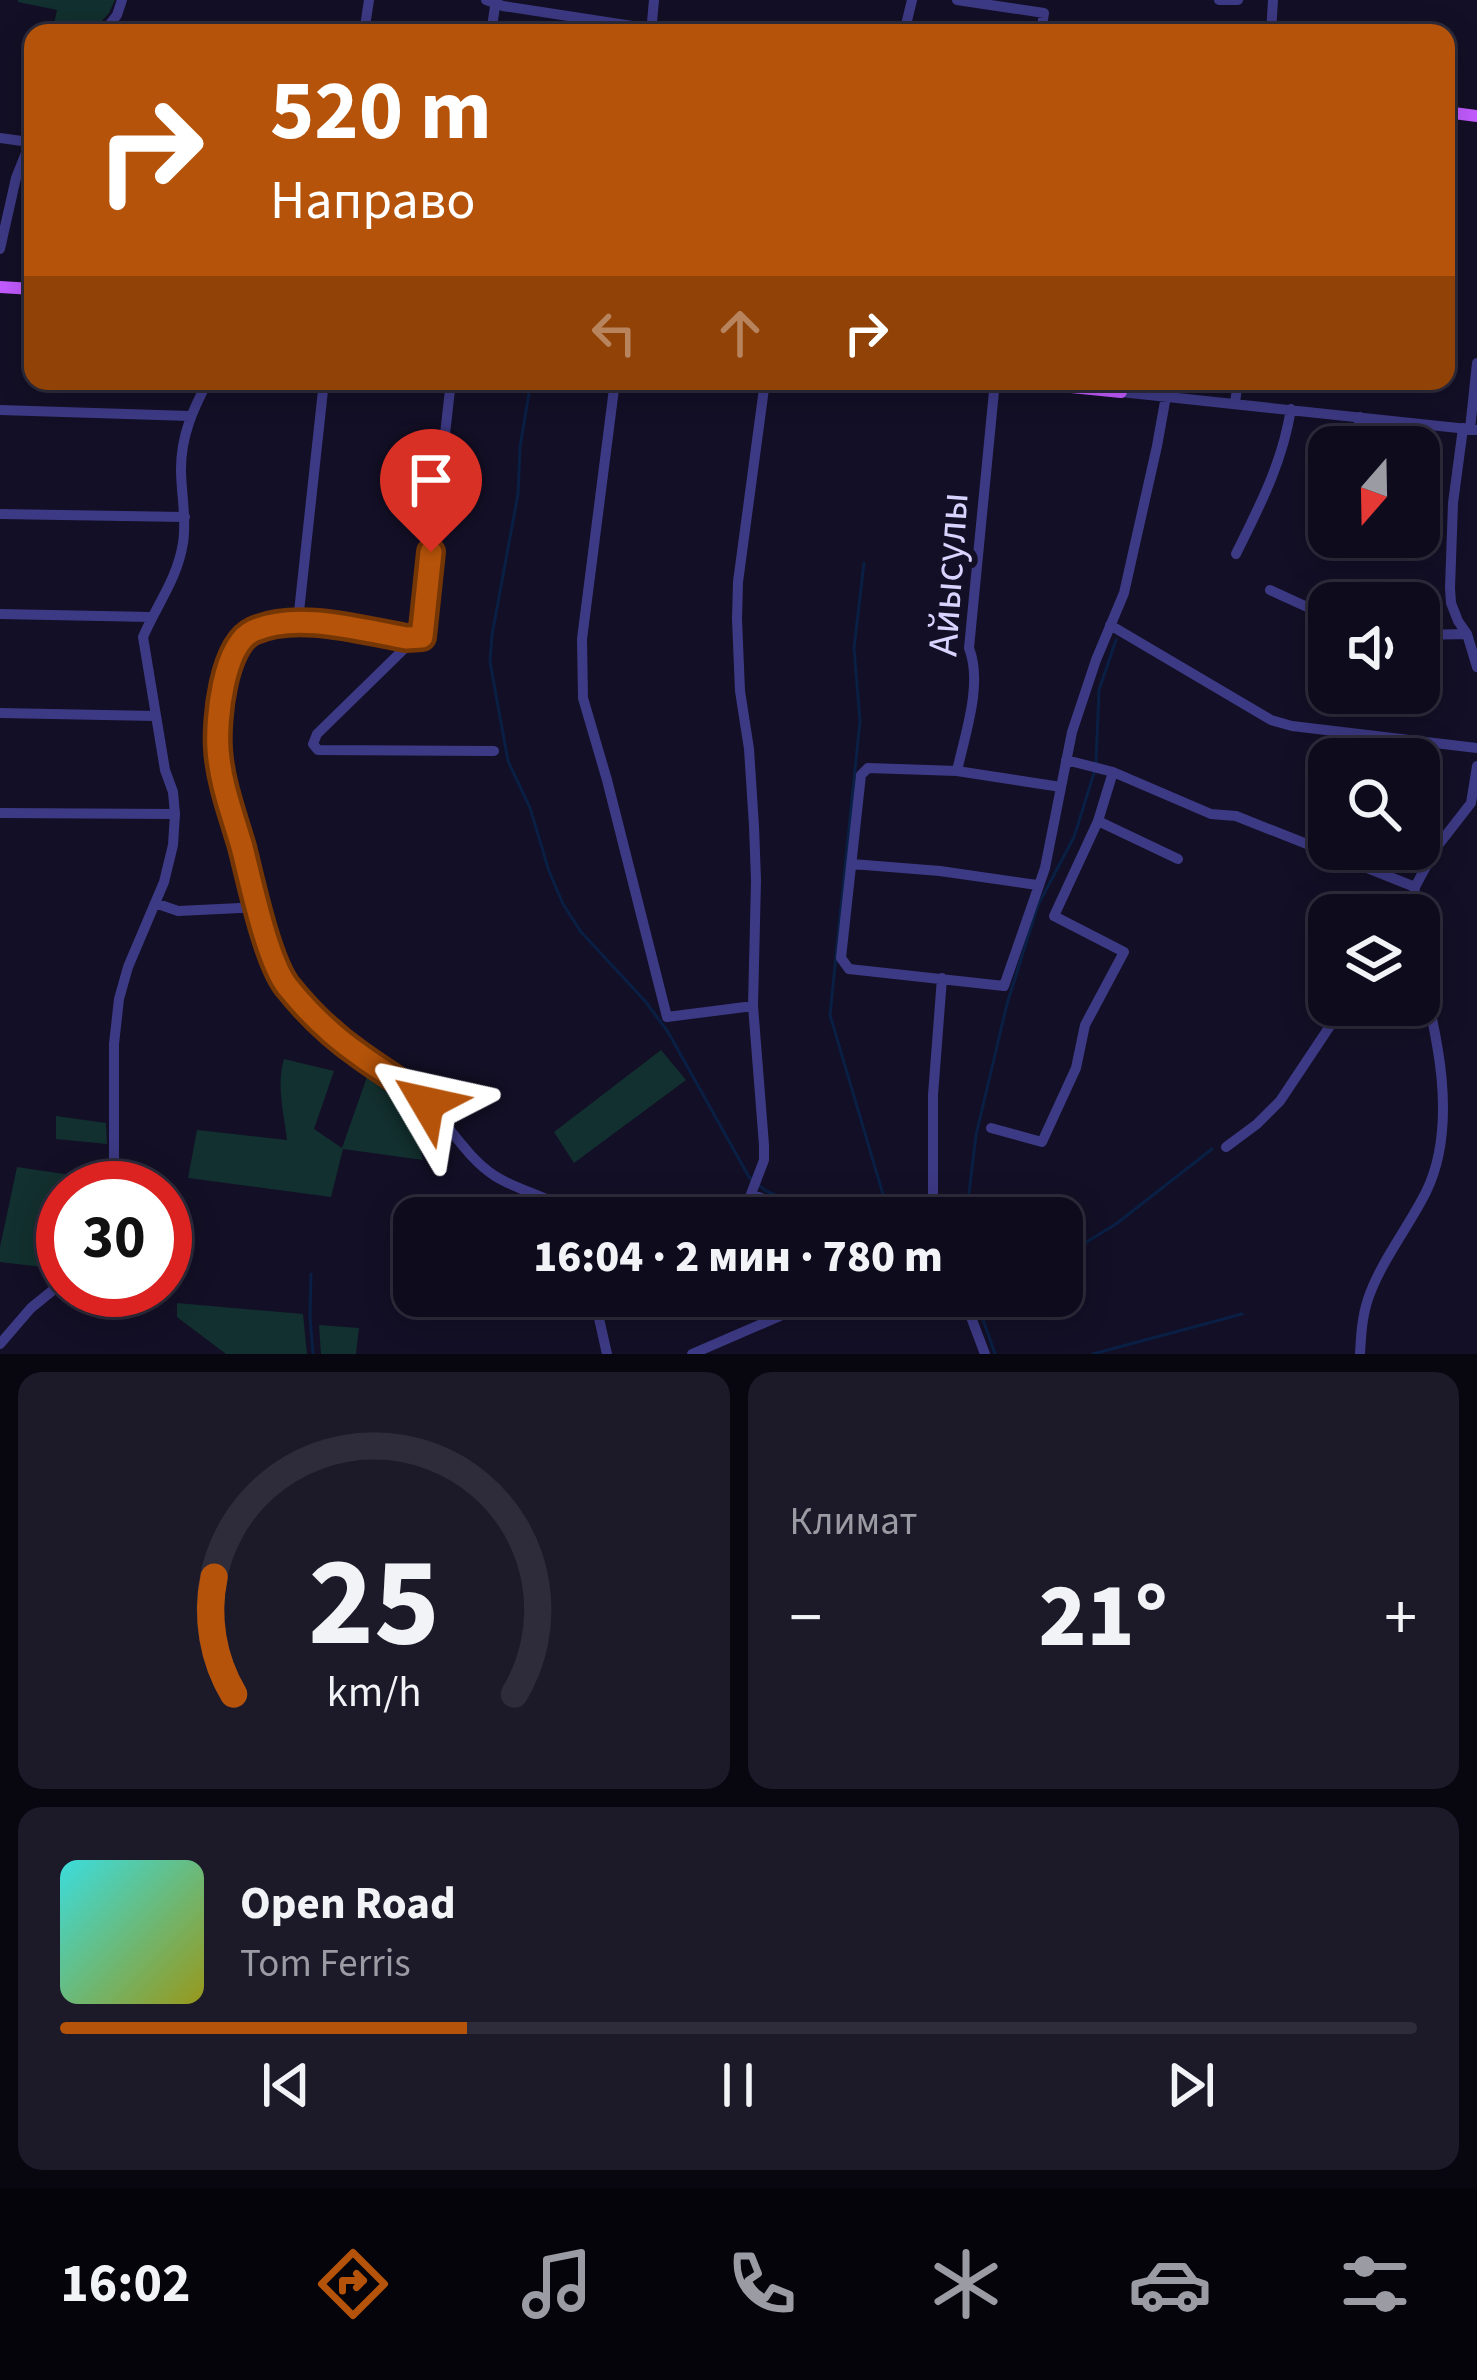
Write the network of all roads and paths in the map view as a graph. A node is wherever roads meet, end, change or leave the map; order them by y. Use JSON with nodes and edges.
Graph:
{"nodes":[{"id":1,"x":957,"y":0,"type":"edge"},
{"id":2,"x":1219,"y":0,"type":"edge"},
{"id":3,"x":1238,"y":0,"type":"edge"},
{"id":4,"x":492,"y":1,"type":"edge"},
{"id":5,"x":610,"y":24,"type":"edge"},
{"id":6,"x":1042,"y":24,"type":"edge"},
{"id":7,"x":24,"y":157,"type":"edge"},
{"id":8,"x":0,"y":249,"type":"edge"},
{"id":9,"x":1477,"y":363,"type":"edge"},
{"id":10,"x":203,"y":390,"type":"edge"},
{"id":11,"x":323,"y":390,"type":"edge"},
{"id":12,"x":450,"y":390,"type":"edge"},
{"id":13,"x":614,"y":390,"type":"edge"},
{"id":14,"x":765,"y":390,"type":"edge"},
{"id":15,"x":994,"y":390,"type":"edge"},
{"id":16,"x":1140,"y":390,"type":"edge"},
{"id":17,"x":1237,"y":390,"type":"edge"},
{"id":18,"x":1166,"y":396,"type":"junction"},
{"id":19,"x":1235,"y":403,"type":"junction"},
{"id":20,"x":1291,"y":409,"type":"junction"},
{"id":21,"x":0,"y":410,"type":"edge"},
{"id":22,"x":190,"y":416,"type":"junction"},
{"id":23,"x":1360,"y":417,"type":"junction"},
{"id":24,"x":1359,"y":426,"type":"edge"},
{"id":25,"x":1470,"y":429,"type":"edge"},
{"id":26,"x":0,"y":514,"type":"edge"},
{"id":27,"x":185,"y":518,"type":"junction"},
{"id":28,"x":1236,"y":554,"type":"dead end"},
{"id":29,"x":1270,"y":590,"type":"dead end"},
{"id":30,"x":1308,"y":607,"type":"edge"},
{"id":31,"x":0,"y":614,"type":"edge"},
{"id":32,"x":152,"y":617,"type":"junction"},
{"id":33,"x":298,"y":621,"type":"junction"},
{"id":34,"x":1110,"y":625,"type":"junction"},
{"id":35,"x":1467,"y":634,"type":"junction"},
{"id":36,"x":1440,"y":635,"type":"edge"},
{"id":37,"x":406,"y":638,"type":"junction"},
{"id":38,"x":1477,"y":668,"type":"edge"},
{"id":39,"x":0,"y":713,"type":"edge"},
{"id":40,"x":156,"y":716,"type":"junction"},
{"id":41,"x":1477,"y":748,"type":"edge"},
{"id":42,"x":494,"y":751,"type":"dead end"},
{"id":43,"x":1066,"y":760,"type":"junction"},
{"id":44,"x":1477,"y":766,"type":"edge"},
{"id":45,"x":957,"y":771,"type":"junction"},
{"id":46,"x":1113,"y":772,"type":"junction"},
{"id":47,"x":1061,"y":787,"type":"junction"},
{"id":48,"x":0,"y":813,"type":"edge"},
{"id":49,"x":176,"y":814,"type":"junction"},
{"id":50,"x":1098,"y":821,"type":"junction"},
{"id":51,"x":1178,"y":860,"type":"dead end"},
{"id":52,"x":852,"y":863,"type":"junction"},
{"id":53,"x":1037,"y":885,"type":"junction"},
{"id":54,"x":1415,"y":887,"type":"junction"},
{"id":55,"x":1414,"y":894,"type":"edge"},
{"id":56,"x":155,"y":903,"type":"junction"},
{"id":57,"x":259,"y":907,"type":"junction"},
{"id":58,"x":942,"y":978,"type":"junction"},
{"id":59,"x":753,"y":1006,"type":"junction"},
{"id":60,"x":1330,"y":1026,"type":"edge"},
{"id":61,"x":1432,"y":1026,"type":"edge"},
{"id":62,"x":991,"y":1128,"type":"dead end"},
{"id":63,"x":1226,"y":1147,"type":"dead end"},
{"id":64,"x":114,"y":1161,"type":"edge"},
{"id":65,"x":751,"y":1194,"type":"junction"},
{"id":66,"x":545,"y":1197,"type":"edge"},
{"id":67,"x":750,"y":1197,"type":"edge"},
{"id":68,"x":758,"y":1197,"type":"edge"},
{"id":69,"x":933,"y":1197,"type":"edge"},
{"id":70,"x":36,"y":1304,"type":"edge"},
{"id":71,"x":599,"y":1317,"type":"edge"},
{"id":72,"x":777,"y":1317,"type":"edge"},
{"id":73,"x":971,"y":1317,"type":"edge"},
{"id":74,"x":0,"y":1344,"type":"edge"},
{"id":75,"x":607,"y":1354,"type":"edge"},
{"id":76,"x":692,"y":1354,"type":"edge"},
{"id":77,"x":985,"y":1354,"type":"edge"},
{"id":78,"x":1360,"y":1354,"type":"edge"}],
"edges":[{"from":1,"to":6,"type":"street"},
{"from":2,"to":3,"type":"street"},
{"from":4,"to":5,"type":"street"},
{"from":7,"to":8,"type":"street"},
{"from":9,"to":25,"type":"street"},
{"from":10,"to":22,"type":"street"},
{"from":11,"to":33,"type":"street"},
{"from":12,"to":37,"type":"street"},
{"from":13,"to":59,"type":"street"},
{"from":14,"to":59,"type":"street"},
{"from":15,"to":45,"type":"street","name":"Айысулы"},
{"from":16,"to":18,"type":"street"},
{"from":17,"to":19,"type":"street"},
{"from":18,"to":19,"type":"street"},
{"from":18,"to":34,"type":"street"},
{"from":19,"to":20,"type":"street"},
{"from":20,"to":23,"type":"street"},
{"from":20,"to":28,"type":"street"},
{"from":21,"to":22,"type":"street"},
{"from":22,"to":27,"type":"street"},
{"from":23,"to":24,"type":"street"},
{"from":23,"to":25,"type":"street"},
{"from":25,"to":35,"type":"street"},
{"from":26,"to":27,"type":"street"},
{"from":27,"to":32,"type":"street"},
{"from":29,"to":30,"type":"street"},
{"from":31,"to":32,"type":"street"},
{"from":32,"to":40,"type":"street"},
{"from":33,"to":37,"type":"street"},
{"from":33,"to":57,"type":"street"},
{"from":34,"to":41,"type":"street"},
{"from":34,"to":43,"type":"street"},
{"from":35,"to":36,"type":"street"},
{"from":35,"to":38,"type":"street"},
{"from":37,"to":42,"type":"street"},
{"from":39,"to":40,"type":"street"},
{"from":40,"to":49,"type":"street"},
{"from":43,"to":46,"type":"street"},
{"from":43,"to":47,"type":"street"},
{"from":44,"to":54,"type":"street"},
{"from":45,"to":47,"type":"street"},
{"from":45,"to":52,"type":"street"},
{"from":46,"to":50,"type":"street"},
{"from":46,"to":54,"type":"street"},
{"from":47,"to":53,"type":"street"},
{"from":48,"to":49,"type":"street"},
{"from":49,"to":56,"type":"street"},
{"from":50,"to":51,"type":"street"},
{"from":50,"to":62,"type":"street"},
{"from":52,"to":53,"type":"street"},
{"from":52,"to":58,"type":"street"},
{"from":53,"to":58,"type":"street"},
{"from":54,"to":55,"type":"street"},
{"from":56,"to":57,"type":"street"},
{"from":56,"to":64,"type":"street"},
{"from":57,"to":66,"type":"street"},
{"from":58,"to":69,"type":"street"},
{"from":59,"to":65,"type":"street"},
{"from":60,"to":63,"type":"street"},
{"from":61,"to":78,"type":"street"},
{"from":65,"to":67,"type":"street"},
{"from":65,"to":68,"type":"street"},
{"from":70,"to":74,"type":"street"},
{"from":71,"to":75,"type":"street"},
{"from":72,"to":76,"type":"street"},
{"from":73,"to":77,"type":"street"}]}
